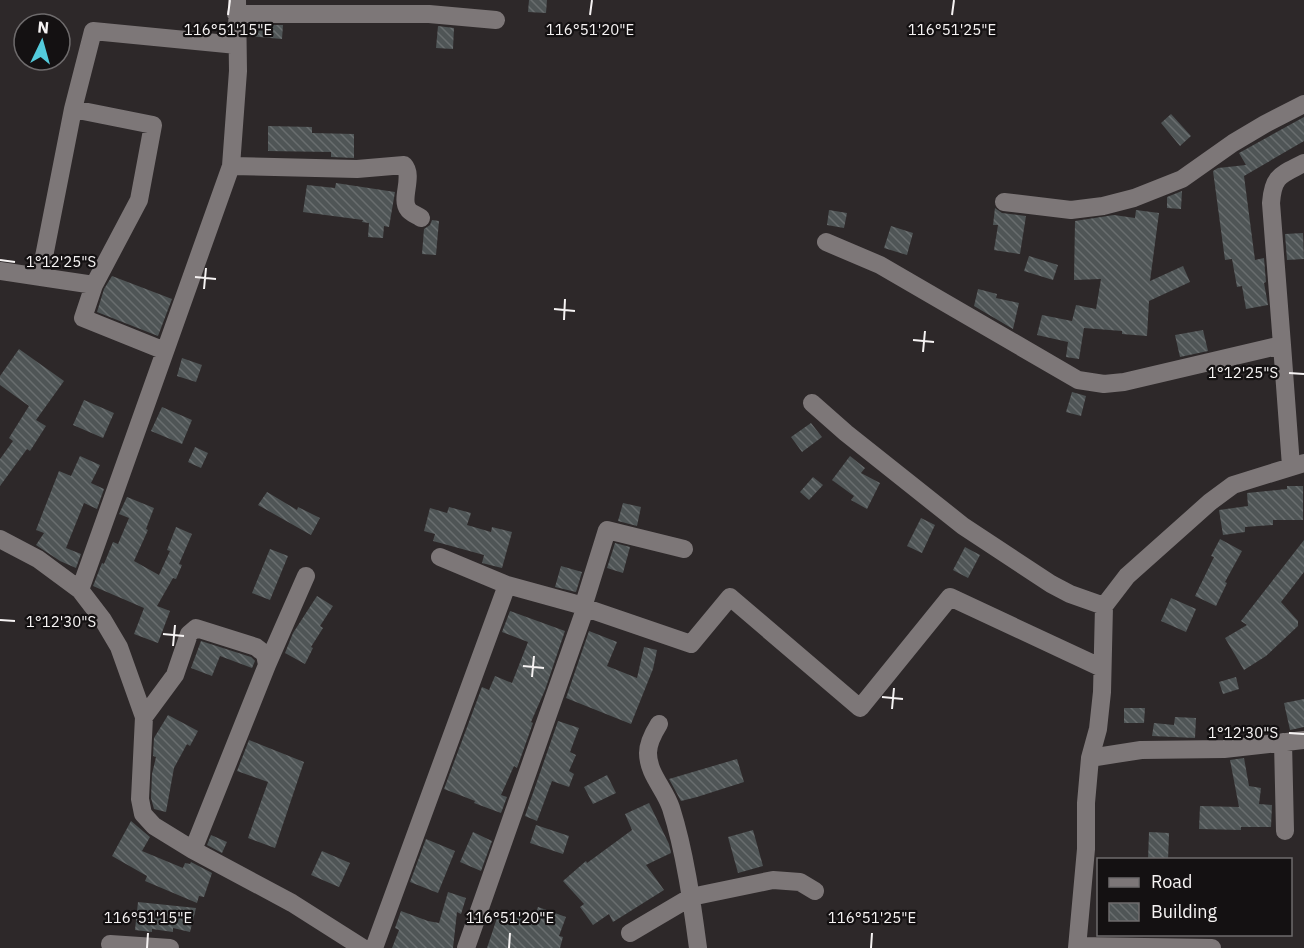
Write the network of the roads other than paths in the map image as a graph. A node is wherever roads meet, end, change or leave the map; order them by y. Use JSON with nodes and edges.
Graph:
{"nodes":[{"id":1,"x":237,"y":7,"type":"edge"},
{"id":2,"x":429,"y":7,"type":"edge"},
{"id":3,"x":496,"y":20,"type":"dead end"},
{"id":4,"x":237,"y":45,"type":"junction"},
{"id":5,"x":1304,"y":104,"type":"edge"},
{"id":6,"x":73,"y":109,"type":"junction"},
{"id":7,"x":1304,"y":163,"type":"edge"},
{"id":8,"x":231,"y":166,"type":"junction"},
{"id":9,"x":1004,"y":202,"type":"dead end"},
{"id":10,"x":421,"y":218,"type":"dead end"},
{"id":11,"x":826,"y":242,"type":"dead end"},
{"id":12,"x":0,"y":271,"type":"edge"},
{"id":13,"x":40,"y":277,"type":"junction"},
{"id":14,"x":94,"y":285,"type":"junction"},
{"id":15,"x":1282,"y":345,"type":"junction"},
{"id":16,"x":165,"y":351,"type":"junction"},
{"id":17,"x":813,"y":403,"type":"dead end"},
{"id":18,"x":1297,"y":465,"type":"edge"},
{"id":19,"x":0,"y":539,"type":"edge"},
{"id":20,"x":684,"y":549,"type":"dead end"},
{"id":21,"x":440,"y":557,"type":"dead end"},
{"id":22,"x":306,"y":576,"type":"dead end"},
{"id":23,"x":507,"y":585,"type":"junction"},
{"id":24,"x":80,"y":590,"type":"junction"},
{"id":25,"x":1104,"y":606,"type":"junction"},
{"id":26,"x":583,"y":607,"type":"junction"},
{"id":27,"x":267,"y":665,"type":"junction"},
{"id":28,"x":1102,"y":668,"type":"junction"},
{"id":29,"x":144,"y":717,"type":"junction"},
{"id":30,"x":659,"y":724,"type":"dead end"},
{"id":31,"x":1304,"y":740,"type":"edge"},
{"id":32,"x":1283,"y":742,"type":"junction"},
{"id":33,"x":1090,"y":758,"type":"junction"},
{"id":34,"x":1285,"y":831,"type":"dead end"},
{"id":35,"x":193,"y":850,"type":"junction"},
{"id":36,"x":815,"y":891,"type":"dead end"},
{"id":37,"x":691,"y":897,"type":"junction"},
{"id":38,"x":630,"y":933,"type":"dead end"},
{"id":39,"x":110,"y":944,"type":"dead end"},
{"id":40,"x":363,"y":947,"type":"edge"},
{"id":41,"x":1077,"y":947,"type":"edge"},
{"id":42,"x":170,"y":948,"type":"edge"},
{"id":43,"x":466,"y":948,"type":"edge"},
{"id":44,"x":698,"y":948,"type":"edge"},
{"id":45,"x":1212,"y":948,"type":"edge"}],
"edges":[{"from":1,"to":2,"type":"street"},
{"from":1,"to":4,"type":"street"},
{"from":2,"to":3,"type":"street"},
{"from":4,"to":6,"type":"street"},
{"from":4,"to":8,"type":"street"},
{"from":5,"to":9,"type":"street"},
{"from":6,"to":13,"type":"street"},
{"from":6,"to":14,"type":"street"},
{"from":7,"to":15,"type":"street"},
{"from":8,"to":10,"type":"street"},
{"from":8,"to":16,"type":"street"},
{"from":11,"to":15,"type":"street"},
{"from":12,"to":13,"type":"street"},
{"from":13,"to":14,"type":"street"},
{"from":14,"to":16,"type":"street"},
{"from":15,"to":18,"type":"street"},
{"from":16,"to":24,"type":"street"},
{"from":17,"to":25,"type":"street"},
{"from":18,"to":25,"type":"street"},
{"from":19,"to":24,"type":"street"},
{"from":20,"to":26,"type":"street"},
{"from":21,"to":23,"type":"street"},
{"from":22,"to":27,"type":"street"},
{"from":23,"to":26,"type":"street"},
{"from":23,"to":40,"type":"street"},
{"from":24,"to":29,"type":"street"},
{"from":25,"to":28,"type":"street"},
{"from":26,"to":28,"type":"street"},
{"from":26,"to":43,"type":"street"},
{"from":27,"to":29,"type":"street"},
{"from":27,"to":35,"type":"street"},
{"from":28,"to":33,"type":"street"},
{"from":29,"to":35,"type":"street"},
{"from":30,"to":37,"type":"street"},
{"from":31,"to":32,"type":"street"},
{"from":32,"to":33,"type":"street"},
{"from":32,"to":34,"type":"street"},
{"from":33,"to":41,"type":"street"},
{"from":35,"to":40,"type":"street"},
{"from":36,"to":37,"type":"street"},
{"from":37,"to":38,"type":"street"},
{"from":37,"to":44,"type":"street"},
{"from":39,"to":42,"type":"street"},
{"from":41,"to":45,"type":"street"}]}
